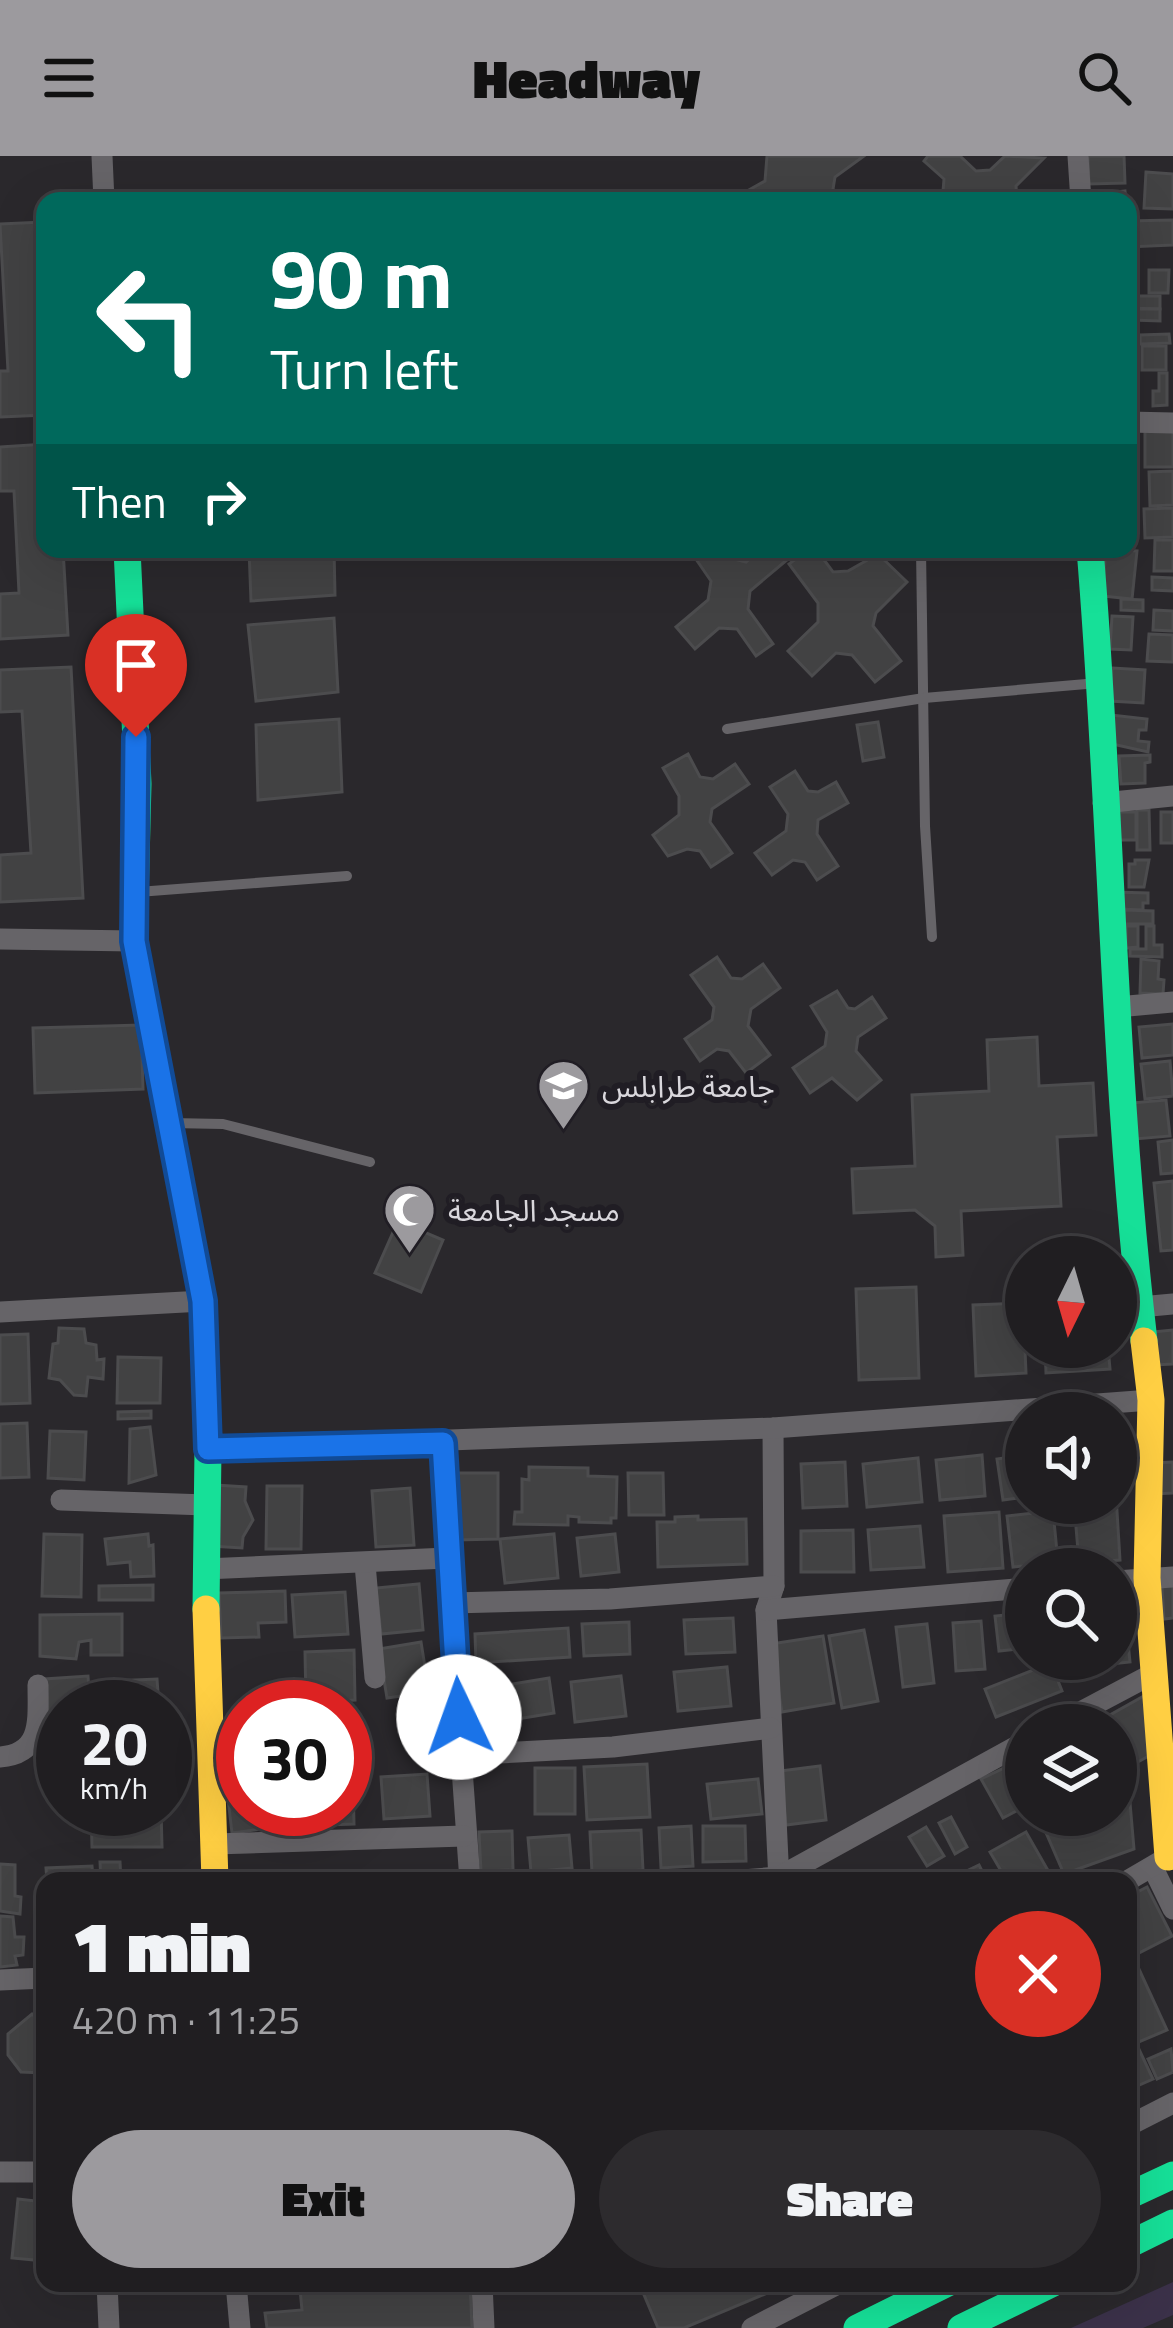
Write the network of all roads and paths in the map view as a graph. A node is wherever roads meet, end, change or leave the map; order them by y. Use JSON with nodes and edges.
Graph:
{"nodes":[{"id":1,"x":102,"y":156,"type":"edge"},
{"id":2,"x":1078,"y":156,"type":"edge"},
{"id":3,"x":104,"y":192,"type":"edge"},
{"id":4,"x":1080,"y":192,"type":"edge"},
{"id":5,"x":1137,"y":422,"type":"edge"},
{"id":6,"x":1173,"y":423,"type":"edge"},
{"id":7,"x":127,"y":558,"type":"edge"},
{"id":8,"x":921,"y":558,"type":"edge"},
{"id":9,"x":1091,"y":558,"type":"edge"},
{"id":10,"x":1101,"y":683,"type":"junction"},
{"id":11,"x":924,"y":698,"type":"junction"},
{"id":12,"x":727,"y":729,"type":"dead end"},
{"id":13,"x":1173,"y":796,"type":"edge"},
{"id":14,"x":1102,"y":803,"type":"junction"},
{"id":15,"x":347,"y":876,"type":"dead end"},
{"id":16,"x":135,"y":892,"type":"junction"},
{"id":17,"x":932,"y":937,"type":"dead end"},
{"id":18,"x":0,"y":939,"type":"edge"},
{"id":19,"x":134,"y":941,"type":"junction"},
{"id":20,"x":1173,"y":1002,"type":"edge"},
{"id":21,"x":1118,"y":1007,"type":"junction"},
{"id":22,"x":167,"y":1124,"type":"junction"},
{"id":23,"x":370,"y":1162,"type":"dead end"},
{"id":24,"x":203,"y":1301,"type":"junction"},
{"id":25,"x":1173,"y":1304,"type":"edge"},
{"id":26,"x":1140,"y":1306,"type":"junction"},
{"id":27,"x":0,"y":1312,"type":"edge"},
{"id":28,"x":1151,"y":1400,"type":"junction"},
{"id":29,"x":773,"y":1428,"type":"junction"},
{"id":30,"x":443,"y":1443,"type":"junction"},
{"id":31,"x":208,"y":1449,"type":"junction"},
{"id":32,"x":61,"y":1500,"type":"dead end"},
{"id":33,"x":206,"y":1505,"type":"junction"},
{"id":34,"x":447,"y":1558,"type":"junction"},
{"id":35,"x":365,"y":1564,"type":"junction"},
{"id":36,"x":205,"y":1569,"type":"junction"},
{"id":37,"x":1160,"y":1578,"type":"edge"},
{"id":38,"x":773,"y":1586,"type":"junction"},
{"id":39,"x":1005,"y":1590,"type":"edge"},
{"id":40,"x":452,"y":1604,"type":"junction"},
{"id":41,"x":766,"y":1610,"type":"junction"},
{"id":42,"x":1156,"y":1672,"type":"junction"},
{"id":43,"x":374,"y":1678,"type":"dead end"},
{"id":44,"x":1096,"y":1704,"type":"edge"},
{"id":45,"x":771,"y":1728,"type":"junction"},
{"id":46,"x":36,"y":1737,"type":"edge"},
{"id":47,"x":1005,"y":1753,"type":"edge"},
{"id":48,"x":461,"y":1755,"type":"junction"},
{"id":49,"x":0,"y":1757,"type":"edge"},
{"id":50,"x":464,"y":1836,"type":"junction"},
{"id":51,"x":214,"y":1844,"type":"junction"},
{"id":52,"x":1165,"y":1860,"type":"edge"},
{"id":53,"x":215,"y":1872,"type":"edge"},
{"id":54,"x":469,"y":1872,"type":"edge"},
{"id":55,"x":779,"y":1872,"type":"edge"},
{"id":56,"x":792,"y":1872,"type":"edge"},
{"id":57,"x":1137,"y":1875,"type":"edge"},
{"id":58,"x":1173,"y":1909,"type":"edge"},
{"id":59,"x":36,"y":1978,"type":"edge"},
{"id":60,"x":0,"y":1980,"type":"edge"},
{"id":61,"x":1173,"y":2103,"type":"edge"},
{"id":62,"x":1137,"y":2121,"type":"edge"},
{"id":63,"x":0,"y":2172,"type":"edge"},
{"id":64,"x":36,"y":2172,"type":"edge"},
{"id":65,"x":1173,"y":2174,"type":"edge"},
{"id":66,"x":1137,"y":2192,"type":"edge"},
{"id":67,"x":1173,"y":2223,"type":"edge"},
{"id":68,"x":1137,"y":2241,"type":"edge"},
{"id":69,"x":107,"y":2292,"type":"edge"},
{"id":70,"x":237,"y":2292,"type":"edge"},
{"id":71,"x":482,"y":2292,"type":"edge"},
{"id":72,"x":803,"y":2292,"type":"edge"},
{"id":73,"x":930,"y":2292,"type":"edge"},
{"id":74,"x":1035,"y":2292,"type":"edge"},
{"id":75,"x":109,"y":2328,"type":"edge"},
{"id":76,"x":240,"y":2328,"type":"edge"},
{"id":77,"x":484,"y":2328,"type":"edge"},
{"id":78,"x":752,"y":2328,"type":"edge"},
{"id":79,"x":857,"y":2328,"type":"edge"},
{"id":80,"x":961,"y":2328,"type":"edge"}],
"edges":[{"from":1,"to":3,"type":"street"},
{"from":2,"to":4,"type":"street"},
{"from":5,"to":6,"type":"street"},
{"from":7,"to":16,"type":"main road"},
{"from":8,"to":11,"type":"lane"},
{"from":9,"to":10,"type":"main road"},
{"from":10,"to":11,"type":"lane"},
{"from":10,"to":14,"type":"main road"},
{"from":11,"to":12,"type":"lane"},
{"from":11,"to":17,"type":"lane"},
{"from":13,"to":14,"type":"street"},
{"from":14,"to":21,"type":"main road"},
{"from":15,"to":16,"type":"lane"},
{"from":16,"to":19,"type":"main road"},
{"from":18,"to":19,"type":"street"},
{"from":19,"to":22,"type":"main road"},
{"from":20,"to":21,"type":"street"},
{"from":21,"to":26,"type":"main road"},
{"from":22,"to":23,"type":"lane"},
{"from":22,"to":24,"type":"main road"},
{"from":24,"to":27,"type":"street"},
{"from":24,"to":31,"type":"main road"},
{"from":25,"to":26,"type":"street"},
{"from":26,"to":28,"type":"main road"},
{"from":28,"to":29,"type":"street"},
{"from":28,"to":37,"type":"main road"},
{"from":29,"to":30,"type":"street"},
{"from":29,"to":38,"type":"street"},
{"from":30,"to":31,"type":"street"},
{"from":30,"to":34,"type":"street"},
{"from":31,"to":33,"type":"main road"},
{"from":32,"to":33,"type":"street"},
{"from":33,"to":36,"type":"main road"},
{"from":34,"to":35,"type":"street"},
{"from":34,"to":40,"type":"street"},
{"from":35,"to":36,"type":"street"},
{"from":35,"to":43,"type":"street"},
{"from":36,"to":51,"type":"main road"},
{"from":37,"to":42,"type":"main road"},
{"from":38,"to":40,"type":"street"},
{"from":38,"to":41,"type":"street"},
{"from":39,"to":41,"type":"street"},
{"from":40,"to":48,"type":"street"},
{"from":41,"to":45,"type":"street"},
{"from":42,"to":44,"type":"street"},
{"from":42,"to":52,"type":"main road"},
{"from":45,"to":48,"type":"street"},
{"from":45,"to":55,"type":"street"},
{"from":46,"to":49,"type":"street"},
{"from":47,"to":56,"type":"street"},
{"from":48,"to":50,"type":"street"},
{"from":50,"to":51,"type":"street"},
{"from":50,"to":54,"type":"street"},
{"from":51,"to":53,"type":"main road"},
{"from":52,"to":57,"type":"street"},
{"from":52,"to":58,"type":"street"},
{"from":59,"to":60,"type":"street"},
{"from":61,"to":62,"type":"street"},
{"from":63,"to":64,"type":"street"},
{"from":65,"to":66,"type":"main road"},
{"from":67,"to":68,"type":"main road"},
{"from":69,"to":75,"type":"street"},
{"from":70,"to":76,"type":"street"},
{"from":71,"to":77,"type":"street"},
{"from":72,"to":78,"type":"street"},
{"from":73,"to":79,"type":"main road"},
{"from":74,"to":80,"type":"main road"}]}
